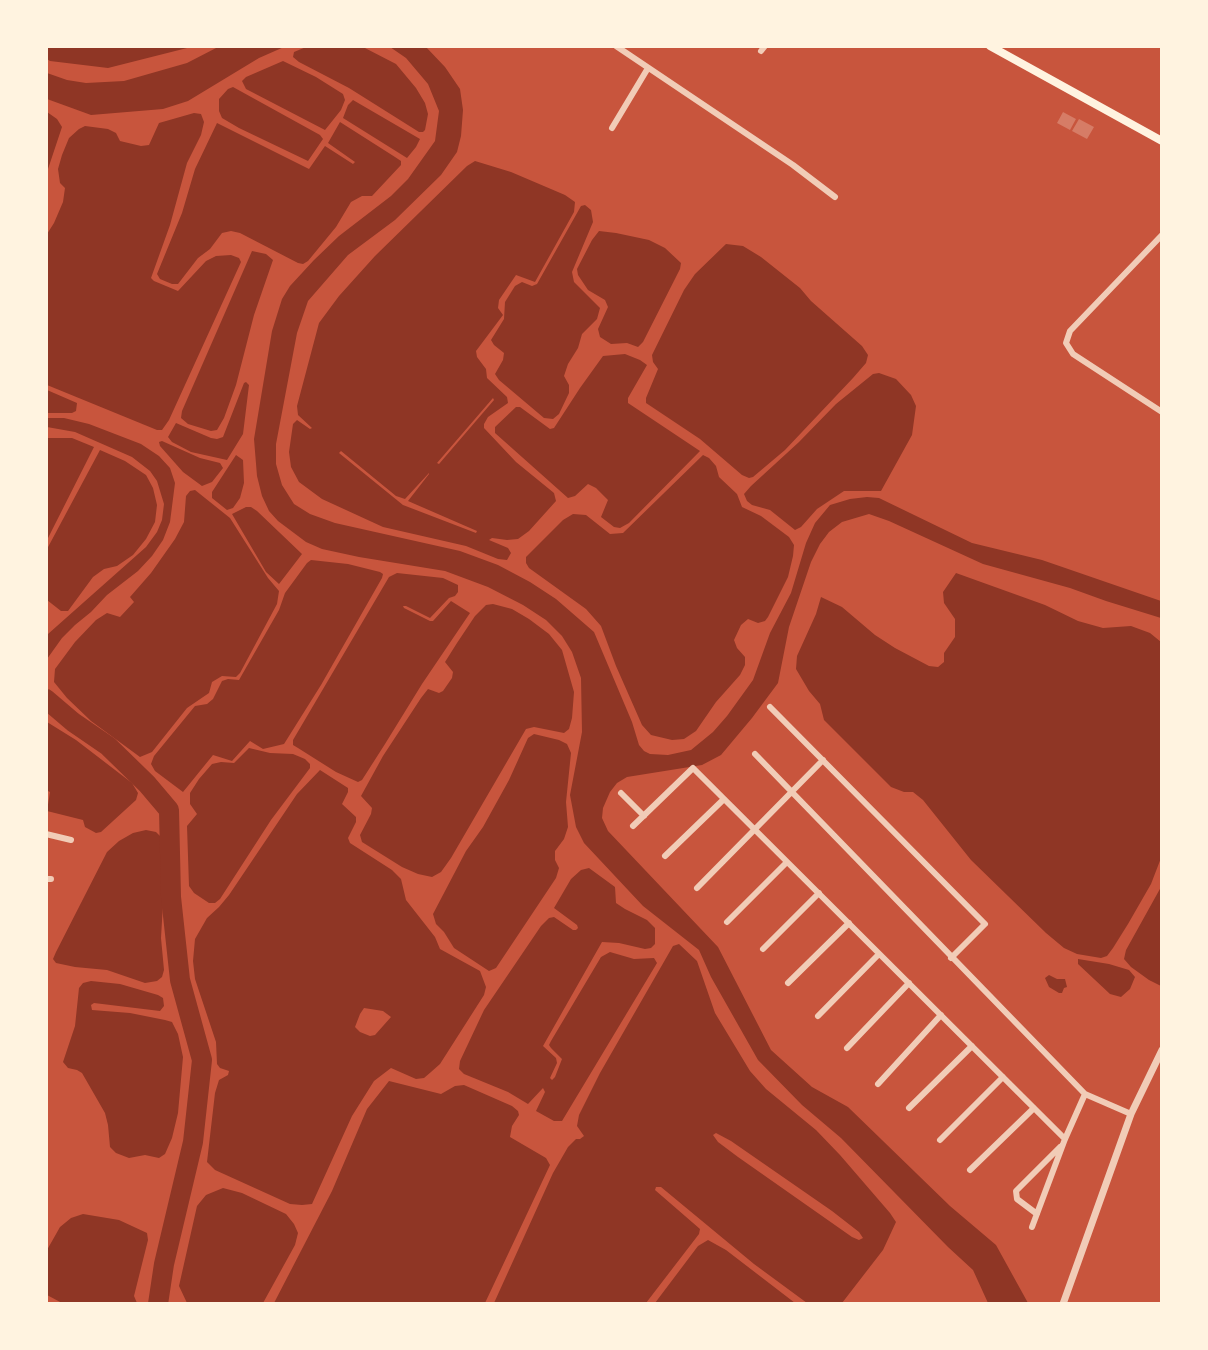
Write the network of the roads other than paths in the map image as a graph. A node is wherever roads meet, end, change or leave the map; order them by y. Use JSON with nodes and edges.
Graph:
{"nodes":[{"id":1,"x":616,"y":46,"type":"edge"},
{"id":2,"x":990,"y":46,"type":"edge"},
{"id":3,"x":648,"y":68,"type":"junction"},
{"id":4,"x":612,"y":128,"type":"dead end"},
{"id":5,"x":1161,"y":141,"type":"edge"},
{"id":6,"x":835,"y":197,"type":"dead end"},
{"id":7,"x":1161,"y":235,"type":"edge"},
{"id":8,"x":1161,"y":412,"type":"edge"},
{"id":9,"x":770,"y":706,"type":"dead end"},
{"id":10,"x":755,"y":754,"type":"dead end"},
{"id":11,"x":823,"y":760,"type":"junction"},
{"id":12,"x":792,"y":792,"type":"junction"},
{"id":13,"x":621,"y":793,"type":"dead end"},
{"id":14,"x":724,"y":799,"type":"junction"},
{"id":15,"x":644,"y":816,"type":"junction"},
{"id":16,"x":633,"y":826,"type":"dead end"},
{"id":17,"x":755,"y":830,"type":"junction"},
{"id":18,"x":46,"y":834,"type":"edge"},
{"id":19,"x":71,"y":840,"type":"dead end"},
{"id":20,"x":665,"y":856,"type":"dead end"},
{"id":21,"x":787,"y":862,"type":"junction"},
{"id":22,"x":698,"y":888,"type":"dead end"},
{"id":23,"x":819,"y":893,"type":"junction"},
{"id":24,"x":727,"y":922,"type":"dead end"},
{"id":25,"x":849,"y":924,"type":"junction"},
{"id":26,"x":763,"y":949,"type":"dead end"},
{"id":27,"x":879,"y":954,"type":"junction"},
{"id":28,"x":951,"y":958,"type":"junction"},
{"id":29,"x":788,"y":983,"type":"dead end"},
{"id":30,"x":909,"y":983,"type":"junction"},
{"id":31,"x":941,"y":1015,"type":"junction"},
{"id":32,"x":818,"y":1016,"type":"dead end"},
{"id":33,"x":972,"y":1046,"type":"junction"},
{"id":34,"x":847,"y":1048,"type":"dead end"},
{"id":35,"x":1161,"y":1050,"type":"edge"},
{"id":36,"x":1003,"y":1077,"type":"junction"},
{"id":37,"x":878,"y":1084,"type":"dead end"},
{"id":38,"x":1085,"y":1094,"type":"junction"},
{"id":39,"x":909,"y":1108,"type":"dead end"},
{"id":40,"x":1034,"y":1108,"type":"junction"},
{"id":41,"x":1131,"y":1114,"type":"junction"},
{"id":42,"x":940,"y":1140,"type":"dead end"},
{"id":43,"x":1064,"y":1141,"type":"junction"},
{"id":44,"x":970,"y":1170,"type":"dead end"},
{"id":45,"x":1037,"y":1214,"type":"junction"},
{"id":46,"x":1032,"y":1227,"type":"dead end"},
{"id":47,"x":1063,"y":1304,"type":"edge"}],
"edges":[{"from":1,"to":3,"type":"street"},
{"from":2,"to":5,"type":"main road"},
{"from":3,"to":4,"type":"street"},
{"from":3,"to":6,"type":"street"},
{"from":7,"to":8,"type":"street"},
{"from":9,"to":11,"type":"street"},
{"from":10,"to":12,"type":"street"},
{"from":11,"to":12,"type":"street"},
{"from":11,"to":28,"type":"street"},
{"from":12,"to":17,"type":"street"},
{"from":12,"to":28,"type":"street"},
{"from":13,"to":15,"type":"street"},
{"from":14,"to":15,"type":"street"},
{"from":14,"to":17,"type":"street"},
{"from":14,"to":20,"type":"street"},
{"from":15,"to":16,"type":"street"},
{"from":17,"to":21,"type":"street"},
{"from":17,"to":22,"type":"street"},
{"from":18,"to":19,"type":"street"},
{"from":21,"to":23,"type":"street"},
{"from":21,"to":24,"type":"street"},
{"from":23,"to":25,"type":"street"},
{"from":23,"to":26,"type":"street"},
{"from":25,"to":27,"type":"street"},
{"from":25,"to":29,"type":"street"},
{"from":27,"to":30,"type":"street"},
{"from":27,"to":32,"type":"street"},
{"from":28,"to":38,"type":"street"},
{"from":30,"to":31,"type":"street"},
{"from":30,"to":34,"type":"street"},
{"from":31,"to":33,"type":"street"},
{"from":31,"to":37,"type":"street"},
{"from":33,"to":36,"type":"street"},
{"from":33,"to":39,"type":"street"},
{"from":35,"to":41,"type":"street"},
{"from":36,"to":40,"type":"street"},
{"from":36,"to":42,"type":"street"},
{"from":38,"to":41,"type":"street"},
{"from":38,"to":43,"type":"street"},
{"from":40,"to":43,"type":"street"},
{"from":40,"to":44,"type":"street"},
{"from":41,"to":47,"type":"street"},
{"from":43,"to":45,"type":"street"},
{"from":43,"to":45,"type":"street"},
{"from":45,"to":46,"type":"street"}]}
